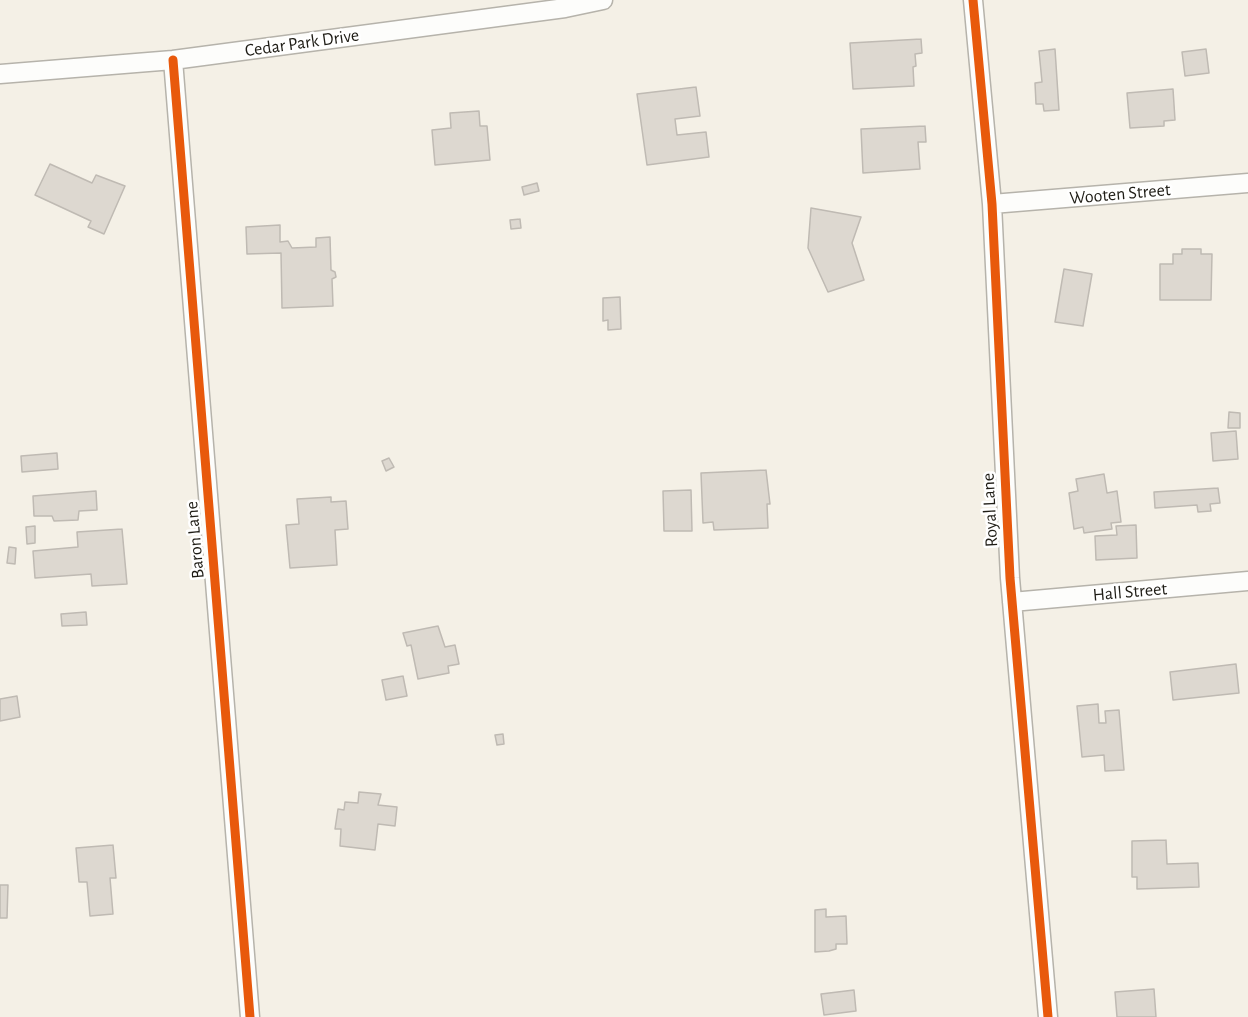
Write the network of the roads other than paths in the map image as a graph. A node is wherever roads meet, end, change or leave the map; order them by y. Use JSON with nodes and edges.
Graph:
{"nodes":[{"id":1,"x":603,"y":0,"type":"edge"},
{"id":2,"x":973,"y":0,"type":"edge"},
{"id":3,"x":173,"y":60,"type":"junction"},
{"id":4,"x":0,"y":74,"type":"edge"},
{"id":5,"x":1248,"y":183,"type":"edge"},
{"id":6,"x":992,"y":204,"type":"junction"},
{"id":7,"x":1248,"y":581,"type":"edge"},
{"id":8,"x":1012,"y":603,"type":"junction"},
{"id":9,"x":250,"y":1017,"type":"edge"},
{"id":10,"x":1048,"y":1017,"type":"edge"}],
"edges":[{"from":1,"to":3,"type":"street","name":"Cedar Park Drive"},
{"from":2,"to":6,"type":"street","name":"Royal Lane"},
{"from":3,"to":4,"type":"street","name":"Cedar Park Drive"},
{"from":3,"to":9,"type":"street","name":"Baron Lane"},
{"from":5,"to":6,"type":"street","name":"Wooten Street"},
{"from":6,"to":8,"type":"street","name":"Royal Lane"},
{"from":7,"to":8,"type":"street","name":"Hall Street"},
{"from":8,"to":10,"type":"street","name":"Royal Lane"}]}
